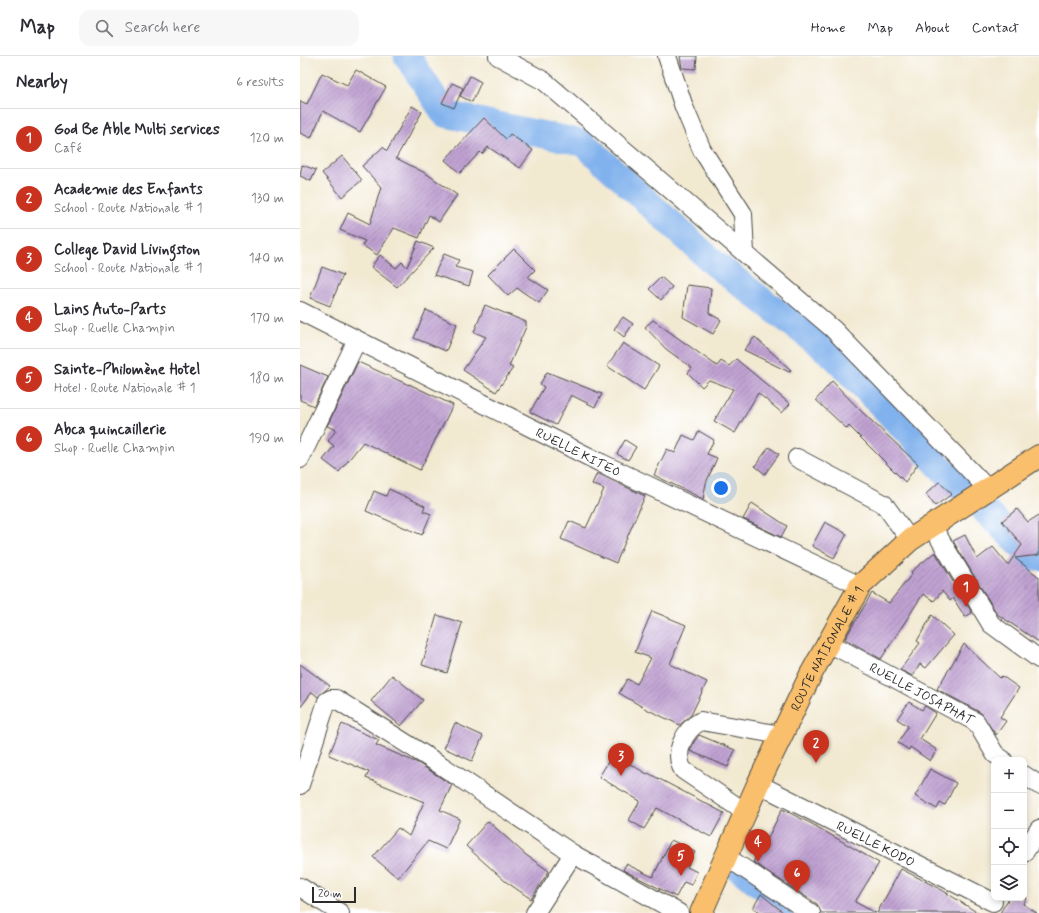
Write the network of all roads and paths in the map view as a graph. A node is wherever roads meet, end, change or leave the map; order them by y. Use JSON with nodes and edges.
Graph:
{"nodes":[{"id":1,"x":498,"y":56,"type":"edge"},
{"id":2,"x":667,"y":56,"type":"edge"},
{"id":3,"x":745,"y":253,"type":"junction"},
{"id":4,"x":300,"y":311,"type":"edge"},
{"id":5,"x":357,"y":340,"type":"junction"},
{"id":6,"x":1039,"y":456,"type":"edge"},
{"id":7,"x":797,"y":458,"type":"dead end"},
{"id":8,"x":300,"y":459,"type":"edge"},
{"id":9,"x":988,"y":488,"type":"junction"},
{"id":10,"x":932,"y":526,"type":"junction"},
{"id":11,"x":910,"y":540,"type":"junction"},
{"id":12,"x":860,"y":586,"type":"junction"},
{"id":13,"x":827,"y":642,"type":"junction"},
{"id":14,"x":1039,"y":659,"type":"edge"},
{"id":15,"x":781,"y":735,"type":"junction"},
{"id":16,"x":999,"y":757,"type":"edge"},
{"id":17,"x":1027,"y":777,"type":"edge"},
{"id":18,"x":758,"y":784,"type":"junction"},
{"id":19,"x":300,"y":785,"type":"edge"},
{"id":20,"x":1039,"y":785,"type":"edge"},
{"id":21,"x":745,"y":812,"type":"junction"},
{"id":22,"x":1039,"y":829,"type":"edge"},
{"id":23,"x":1027,"y":848,"type":"edge"},
{"id":24,"x":573,"y":854,"type":"junction"},
{"id":25,"x":725,"y":856,"type":"junction"},
{"id":26,"x":300,"y":887,"type":"edge"},
{"id":27,"x":992,"y":904,"type":"edge"},
{"id":28,"x":340,"y":913,"type":"edge"},
{"id":29,"x":535,"y":913,"type":"edge"},
{"id":30,"x":679,"y":913,"type":"edge"},
{"id":31,"x":701,"y":913,"type":"edge"},
{"id":32,"x":811,"y":913,"type":"edge"}],
"edges":[{"from":1,"to":3,"type":"street"},
{"from":2,"to":3,"type":"street"},
{"from":3,"to":9,"type":"street"},
{"from":4,"to":5,"type":"street","name":"RUELLE KITEO"},
{"from":5,"to":8,"type":"street"},
{"from":5,"to":12,"type":"street","name":"RUELLE KITEO"},
{"from":6,"to":9,"type":"main road","name":"ROUTE NATIONALE # 1"},
{"from":7,"to":11,"type":"street"},
{"from":9,"to":10,"type":"main road","name":"ROUTE NATIONALE # 1"},
{"from":10,"to":11,"type":"main road","name":"ROUTE NATIONALE # 1"},
{"from":10,"to":14,"type":"street"},
{"from":11,"to":12,"type":"main road","name":"ROUTE NATIONALE # 1"},
{"from":12,"to":13,"type":"main road","name":"ROUTE NATIONALE # 1"},
{"from":13,"to":15,"type":"main road","name":"ROUTE NATIONALE # 1"},
{"from":13,"to":16,"type":"street","name":"RUELLE JOSAPHAT"},
{"from":15,"to":18,"type":"main road","name":"ROUTE NATIONALE # 1"},
{"from":15,"to":21,"type":"street"},
{"from":17,"to":20,"type":"street"},
{"from":18,"to":21,"type":"main road","name":"ROUTE NATIONALE # 1"},
{"from":18,"to":27,"type":"street","name":"RUELLE KODO"},
{"from":19,"to":24,"type":"street"},
{"from":21,"to":25,"type":"main road","name":"ROUTE NATIONALE # 1"},
{"from":22,"to":23,"type":"street"},
{"from":24,"to":29,"type":"street"},
{"from":24,"to":30,"type":"street"},
{"from":25,"to":31,"type":"main road","name":"ROUTE NATIONALE # 1"},
{"from":25,"to":32,"type":"street"},
{"from":26,"to":28,"type":"street"}]}
